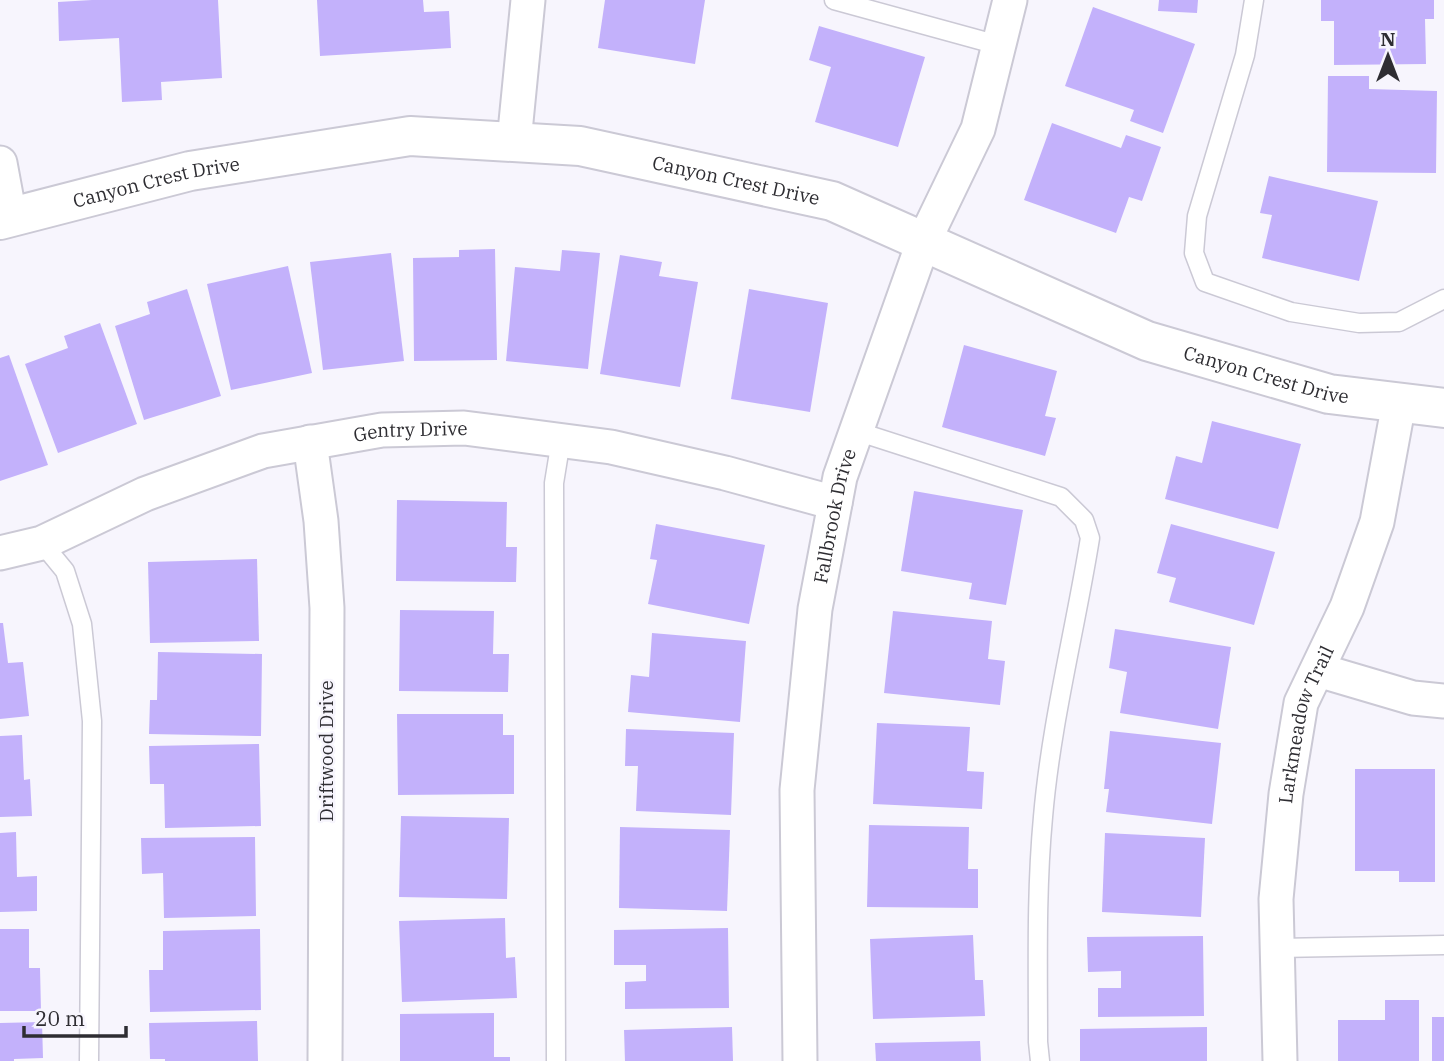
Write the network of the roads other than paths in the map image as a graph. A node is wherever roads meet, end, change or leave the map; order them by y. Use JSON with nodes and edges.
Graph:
{"nodes":[{"id":1,"x":528,"y":0,"type":"edge"},
{"id":2,"x":834,"y":0,"type":"edge"},
{"id":3,"x":1010,"y":0,"type":"edge"},
{"id":4,"x":1254,"y":0,"type":"edge"},
{"id":5,"x":998,"y":45,"type":"junction"},
{"id":6,"x":514,"y":142,"type":"junction"},
{"id":7,"x":0,"y":163,"type":"edge"},
{"id":8,"x":5,"y":218,"type":"edge"},
{"id":9,"x":923,"y":243,"type":"junction"},
{"id":10,"x":1444,"y":299,"type":"edge"},
{"id":11,"x":1399,"y":403,"type":"junction"},
{"id":12,"x":1444,"y":408,"type":"edge"},
{"id":13,"x":856,"y":431,"type":"junction"},
{"id":14,"x":561,"y":440,"type":"junction"},
{"id":15,"x":310,"y":442,"type":"junction"},
{"id":16,"x":835,"y":503,"type":"junction"},
{"id":17,"x":42,"y":543,"type":"junction"},
{"id":18,"x":0,"y":554,"type":"edge"},
{"id":19,"x":1318,"y":670,"type":"junction"},
{"id":20,"x":1444,"y":701,"type":"edge"},
{"id":21,"x":1444,"y":945,"type":"edge"},
{"id":22,"x":1278,"y":948,"type":"junction"},
{"id":23,"x":89,"y":1061,"type":"edge"},
{"id":24,"x":325,"y":1061,"type":"edge"},
{"id":25,"x":556,"y":1061,"type":"edge"},
{"id":26,"x":800,"y":1061,"type":"edge"},
{"id":27,"x":1040,"y":1061,"type":"edge"},
{"id":28,"x":1280,"y":1061,"type":"edge"}],
"edges":[{"from":1,"to":6,"type":"street"},
{"from":2,"to":5,"type":"lane"},
{"from":3,"to":5,"type":"street","name":"Fallbrook Drive"},
{"from":4,"to":10,"type":"lane"},
{"from":5,"to":9,"type":"street","name":"Fallbrook Drive"},
{"from":6,"to":8,"type":"street","name":"Canyon Crest Drive"},
{"from":6,"to":9,"type":"street","name":"Canyon Crest Drive"},
{"from":7,"to":8,"type":"street"},
{"from":9,"to":11,"type":"street","name":"Canyon Crest Drive"},
{"from":9,"to":13,"type":"street","name":"Fallbrook Drive"},
{"from":11,"to":12,"type":"street","name":"Canyon Crest Drive"},
{"from":11,"to":19,"type":"street","name":"Larkmeadow Trail"},
{"from":13,"to":16,"type":"street","name":"Fallbrook Drive"},
{"from":13,"to":27,"type":"lane"},
{"from":14,"to":15,"type":"street","name":"Gentry Drive"},
{"from":14,"to":16,"type":"street","name":"Gentry Drive"},
{"from":14,"to":25,"type":"lane"},
{"from":15,"to":17,"type":"street","name":"Gentry Drive"},
{"from":15,"to":24,"type":"street","name":"Driftwood Drive"},
{"from":16,"to":26,"type":"street","name":"Fallbrook Drive"},
{"from":17,"to":18,"type":"street","name":"Gentry Drive"},
{"from":17,"to":23,"type":"lane"},
{"from":19,"to":20,"type":"street"},
{"from":19,"to":22,"type":"street","name":"Larkmeadow Trail"},
{"from":21,"to":22,"type":"lane"},
{"from":22,"to":28,"type":"street","name":"Larkmeadow Trail"}]}
